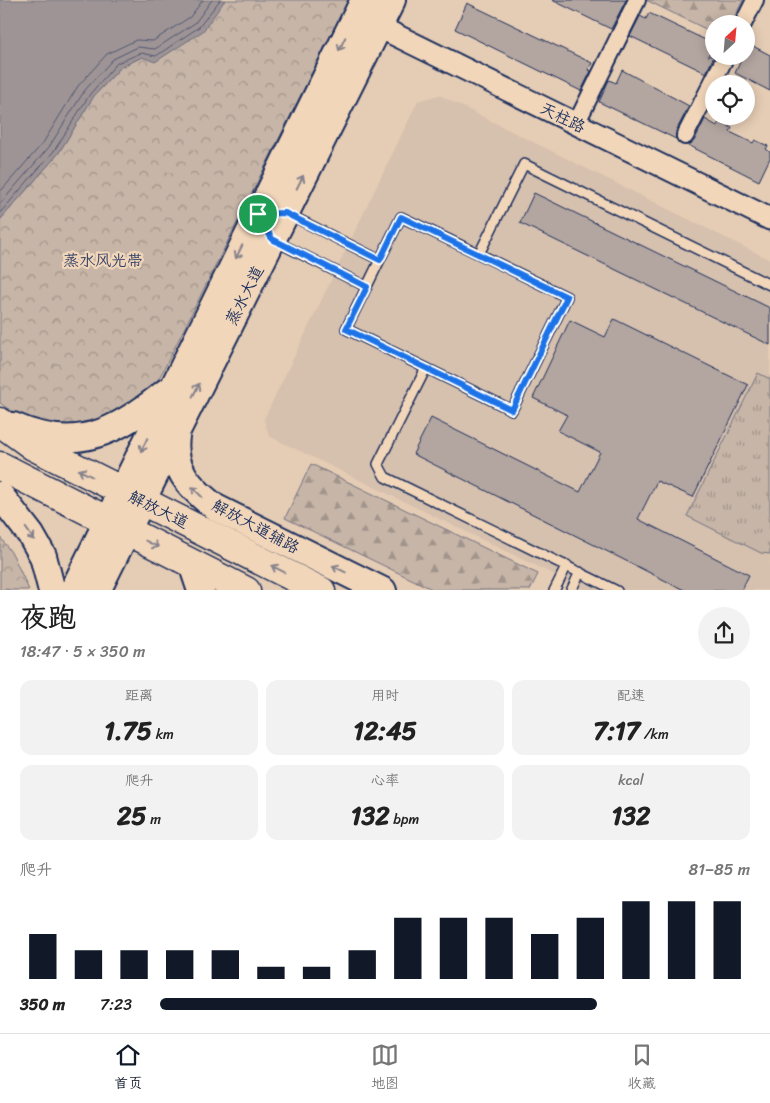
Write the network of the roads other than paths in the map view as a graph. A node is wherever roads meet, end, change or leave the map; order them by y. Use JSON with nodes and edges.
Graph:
{"nodes":[{"id":1,"x":392,"y":0,"type":"edge"},
{"id":2,"x":637,"y":0,"type":"edge"},
{"id":3,"x":755,"y":0,"type":"edge"},
{"id":4,"x":366,"y":14,"type":"edge"},
{"id":5,"x":748,"y":15,"type":"edge"},
{"id":6,"x":721,"y":65,"type":"edge"},
{"id":7,"x":576,"y":124,"type":"junction"},
{"id":8,"x":685,"y":136,"type":"dead end"},
{"id":9,"x":770,"y":219,"type":"edge"},
{"id":10,"x":270,"y":221,"type":"junction"},
{"id":11,"x":479,"y":254,"type":"junction"},
{"id":12,"x":380,"y":260,"type":"junction"},
{"id":13,"x":770,"y":285,"type":"edge"},
{"id":14,"x":367,"y":287,"type":"junction"},
{"id":15,"x":426,"y":368,"type":"junction"},
{"id":16,"x":172,"y":386,"type":"junction"},
{"id":17,"x":0,"y":418,"type":"edge"},
{"id":18,"x":0,"y":422,"type":"edge"},
{"id":19,"x":179,"y":424,"type":"junction"},
{"id":20,"x":0,"y":466,"type":"edge"},
{"id":21,"x":0,"y":495,"type":"edge"},
{"id":22,"x":131,"y":496,"type":"junction"},
{"id":23,"x":116,"y":526,"type":"junction"},
{"id":24,"x":192,"y":564,"type":"junction"},
{"id":25,"x":566,"y":565,"type":"junction"},
{"id":26,"x":580,"y":572,"type":"junction"},
{"id":27,"x":52,"y":590,"type":"edge"},
{"id":28,"x":73,"y":590,"type":"edge"},
{"id":29,"x":97,"y":590,"type":"edge"},
{"id":30,"x":201,"y":590,"type":"edge"},
{"id":31,"x":246,"y":590,"type":"edge"},
{"id":32,"x":321,"y":590,"type":"edge"},
{"id":33,"x":383,"y":590,"type":"edge"},
{"id":34,"x":554,"y":590,"type":"edge"},
{"id":35,"x":571,"y":590,"type":"edge"},
{"id":36,"x":617,"y":590,"type":"edge"}],
"edges":[{"from":1,"to":4,"type":"main road","name":"蒸水大道"},
{"from":2,"to":7,"type":"street"},
{"from":3,"to":5,"type":"street"},
{"from":4,"to":7,"type":"street","name":"天柱路"},
{"from":4,"to":10,"type":"main road","name":"蒸水大道"},
{"from":6,"to":8,"type":"street"},
{"from":7,"to":9,"type":"street","name":"天柱路"},
{"from":10,"to":12,"type":"lane"},
{"from":10,"to":14,"type":"lane"},
{"from":10,"to":16,"type":"main road","name":"蒸水大道","one_way":true},
{"from":19,"to":10,"type":"main road","name":"蒸水大道","one_way":true},
{"from":11,"to":12,"type":"lane"},
{"from":11,"to":13,"type":"lane"},
{"from":11,"to":15,"type":"lane"},
{"from":12,"to":14,"type":"lane"},
{"from":14,"to":15,"type":"lane"},
{"from":15,"to":25,"type":"lane"},
{"from":16,"to":17,"type":"main road"},
{"from":16,"to":22,"type":"main road","name":"蒸水大道","one_way":true},
{"from":22,"to":18,"type":"highway","name":"解放大道","one_way":true},
{"from":19,"to":22,"type":"main road","name":"蒸水大道"},
{"from":33,"to":19,"type":"main road","name":"解放大道辅路","one_way":true},
{"from":20,"to":23,"type":"highway","name":"解放大道"},
{"from":21,"to":27,"type":"main road","one_way":true},
{"from":22,"to":23,"type":"main road","name":"蒸水大道"},
{"from":32,"to":22,"type":"highway","name":"解放大道","one_way":true},
{"from":23,"to":24,"type":"highway","name":"解放大道","one_way":true},
{"from":23,"to":28,"type":"main road","name":"蒸水大道"},
{"from":23,"to":29,"type":"main road","name":"蒸水大道"},
{"from":24,"to":30,"type":"main road"},
{"from":24,"to":31,"type":"highway","name":"解放大道"},
{"from":25,"to":26,"type":"lane"},
{"from":25,"to":34,"type":"lane"},
{"from":26,"to":35,"type":"lane"},
{"from":26,"to":36,"type":"lane"}]}
